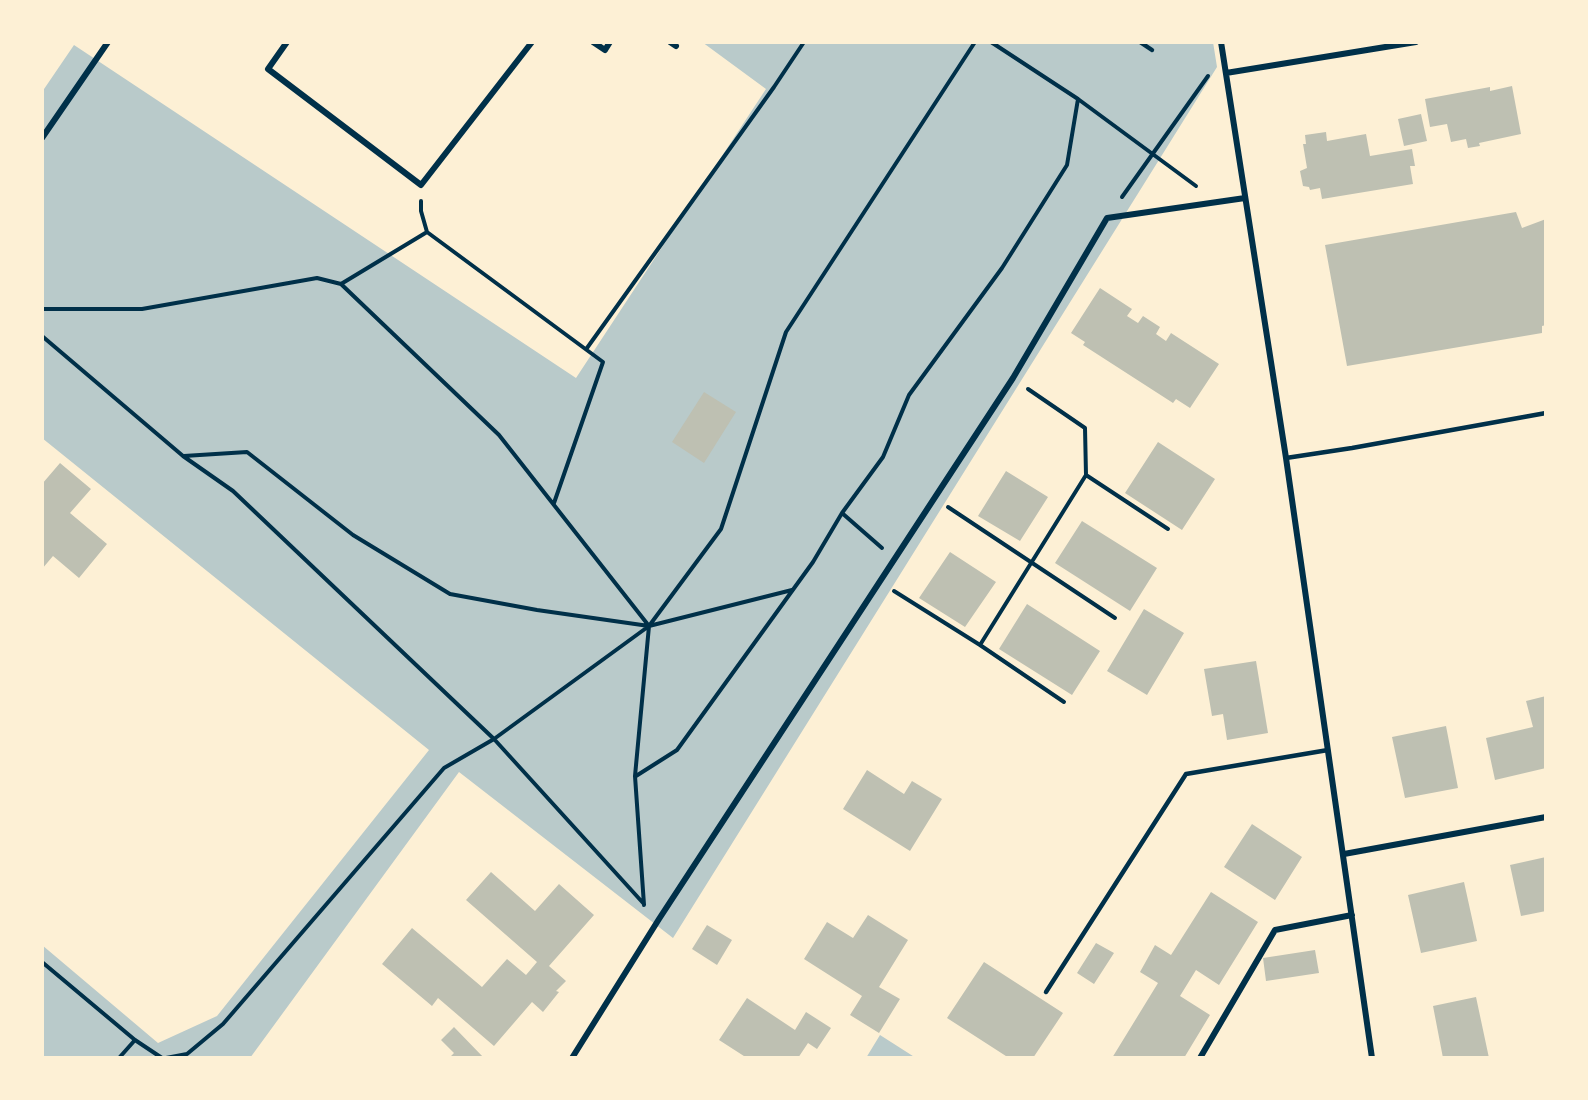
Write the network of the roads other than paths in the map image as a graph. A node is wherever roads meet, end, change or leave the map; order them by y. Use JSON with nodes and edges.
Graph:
{"nodes":[{"id":1,"x":108,"y":42,"type":"edge"},
{"id":2,"x":287,"y":42,"type":"edge"},
{"id":3,"x":532,"y":42,"type":"edge"},
{"id":4,"x":592,"y":42,"type":"edge"},
{"id":5,"x":610,"y":42,"type":"edge"},
{"id":6,"x":1140,"y":42,"type":"edge"},
{"id":7,"x":1221,"y":42,"type":"edge"},
{"id":8,"x":1416,"y":42,"type":"edge"},
{"id":9,"x":1152,"y":50,"type":"dead end"},
{"id":10,"x":1226,"y":74,"type":"junction"},
{"id":11,"x":42,"y":138,"type":"edge"},
{"id":12,"x":1245,"y":198,"type":"junction"},
{"id":13,"x":1546,"y":413,"type":"edge"},
{"id":14,"x":1286,"y":458,"type":"junction"},
{"id":15,"x":1328,"y":750,"type":"junction"},
{"id":16,"x":1546,"y":817,"type":"edge"},
{"id":17,"x":1344,"y":854,"type":"junction"},
{"id":18,"x":1352,"y":915,"type":"junction"},
{"id":19,"x":1046,"y":992,"type":"dead end"},
{"id":20,"x":572,"y":1058,"type":"edge"},
{"id":21,"x":1200,"y":1058,"type":"edge"},
{"id":22,"x":1372,"y":1058,"type":"edge"}],
"edges":[{"from":1,"to":11,"type":"street"},
{"from":2,"to":3,"type":"street"},
{"from":4,"to":5,"type":"street"},
{"from":6,"to":9,"type":"lane"},
{"from":7,"to":10,"type":"street"},
{"from":8,"to":10,"type":"street"},
{"from":10,"to":12,"type":"street"},
{"from":12,"to":14,"type":"street"},
{"from":12,"to":20,"type":"street"},
{"from":13,"to":14,"type":"lane"},
{"from":14,"to":15,"type":"street"},
{"from":15,"to":17,"type":"street"},
{"from":15,"to":19,"type":"lane"},
{"from":16,"to":17,"type":"street"},
{"from":17,"to":18,"type":"street"},
{"from":18,"to":21,"type":"street"},
{"from":18,"to":22,"type":"street"}]}
